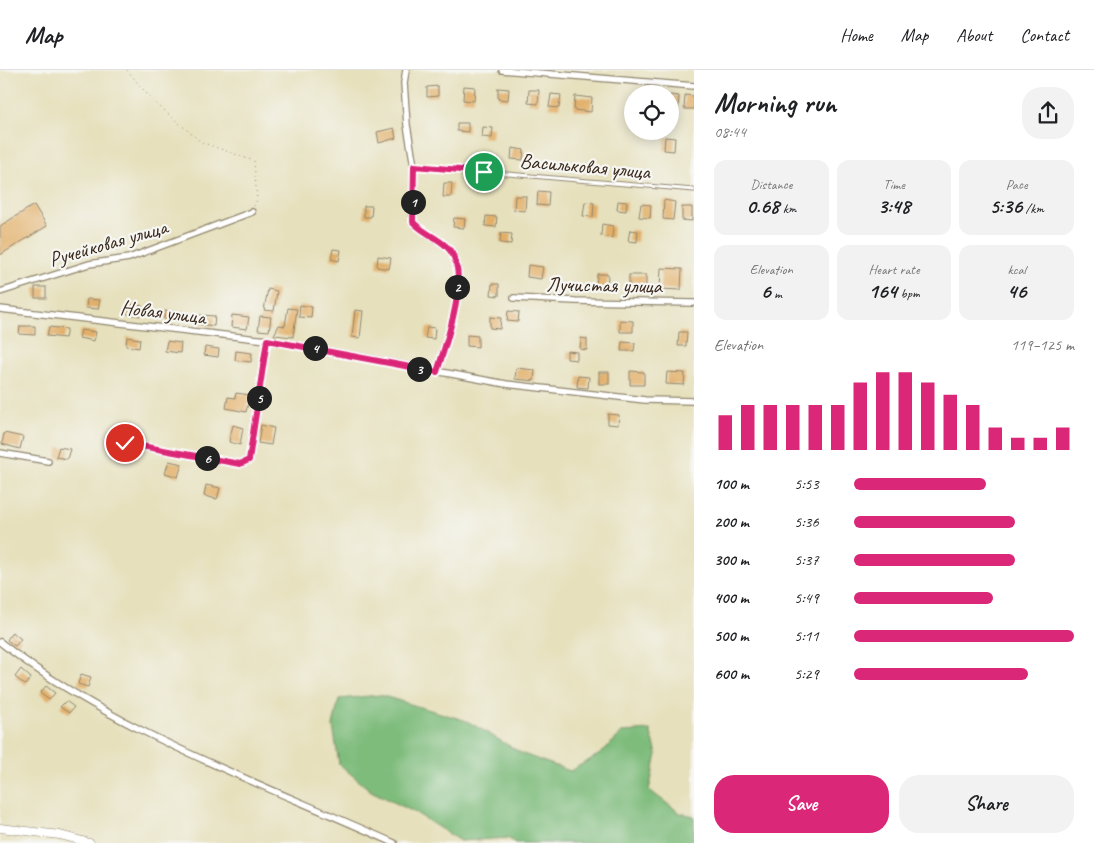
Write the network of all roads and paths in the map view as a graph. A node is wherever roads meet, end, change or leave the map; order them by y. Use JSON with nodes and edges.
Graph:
{"nodes":[{"id":1,"x":127,"y":70,"type":"edge"},
{"id":2,"x":406,"y":70,"type":"edge"},
{"id":3,"x":502,"y":70,"type":"edge"},
{"id":4,"x":694,"y":86,"type":"edge"},
{"id":5,"x":414,"y":166,"type":"junction"},
{"id":6,"x":694,"y":190,"type":"edge"},
{"id":7,"x":252,"y":212,"type":"joint"},
{"id":8,"x":0,"y":292,"type":"edge"},
{"id":9,"x":514,"y":298,"type":"dead end"},
{"id":10,"x":694,"y":303,"type":"edge"},
{"id":11,"x":0,"y":309,"type":"edge"},
{"id":12,"x":267,"y":340,"type":"junction"},
{"id":13,"x":437,"y":372,"type":"junction"},
{"id":14,"x":694,"y":402,"type":"edge"},
{"id":15,"x":125,"y":443,"type":"dead end"},
{"id":16,"x":0,"y":453,"type":"edge"},
{"id":17,"x":48,"y":460,"type":"dead end"},
{"id":18,"x":0,"y":642,"type":"edge"},
{"id":19,"x":0,"y":828,"type":"edge"},
{"id":20,"x":90,"y":843,"type":"edge"},
{"id":21,"x":394,"y":843,"type":"edge"}],
"edges":[{"from":1,"to":7,"type":"path"},
{"from":2,"to":5,"type":"street"},
{"from":3,"to":4,"type":"street"},
{"from":5,"to":6,"type":"lane","name":"Васильковая улица"},
{"from":5,"to":13,"type":"street"},
{"from":7,"to":8,"type":"street","name":"Ручейковая улица"},
{"from":9,"to":10,"type":"street","name":"Лучистая улица"},
{"from":11,"to":12,"type":"street","name":"Новая улица"},
{"from":12,"to":13,"type":"street","name":"Новая улица"},
{"from":12,"to":15,"type":"street"},
{"from":13,"to":14,"type":"street","name":"Новая улица"},
{"from":16,"to":17,"type":"street"},
{"from":18,"to":21,"type":"street"},
{"from":19,"to":20,"type":"main road"}]}
